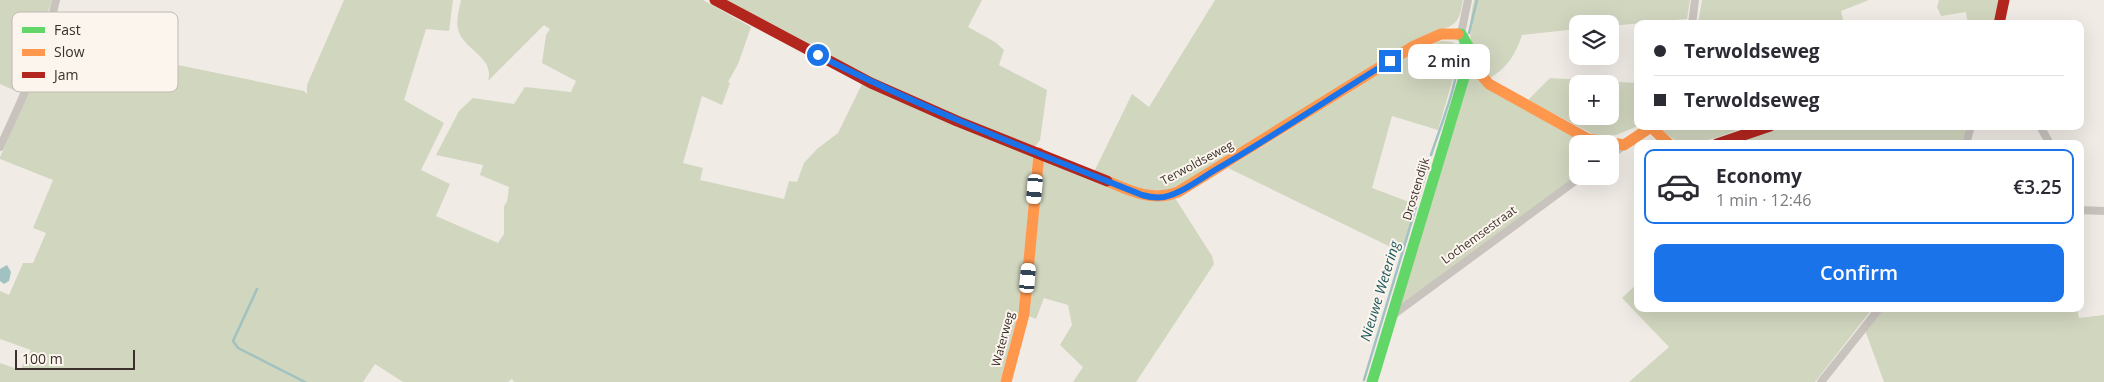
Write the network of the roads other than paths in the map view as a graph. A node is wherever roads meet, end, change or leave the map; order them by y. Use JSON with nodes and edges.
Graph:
{"nodes":[{"id":1,"x":715,"y":0,"type":"edge"},
{"id":2,"x":1468,"y":0,"type":"edge"},
{"id":3,"x":1695,"y":0,"type":"edge"},
{"id":4,"x":2004,"y":0,"type":"edge"},
{"id":5,"x":1692,"y":20,"type":"edge"},
{"id":6,"x":2000,"y":20,"type":"edge"},
{"id":7,"x":1463,"y":37,"type":"junction"},
{"id":8,"x":1469,"y":60,"type":"junction"},
{"id":9,"x":25,"y":92,"type":"edge"},
{"id":10,"x":1646,"y":130,"type":"edge"},
{"id":11,"x":1654,"y":130,"type":"edge"},
{"id":12,"x":1758,"y":130,"type":"edge"},
{"id":13,"x":1665,"y":140,"type":"edge"},
{"id":14,"x":1728,"y":140,"type":"edge"},
{"id":15,"x":1624,"y":145,"type":"junction"},
{"id":16,"x":0,"y":147,"type":"edge"},
{"id":17,"x":1619,"y":149,"type":"edge"},
{"id":18,"x":1039,"y":153,"type":"junction"},
{"id":19,"x":1570,"y":185,"type":"edge"},
{"id":20,"x":2084,"y":210,"type":"edge"},
{"id":21,"x":2104,"y":211,"type":"edge"},
{"id":22,"x":1877,"y":312,"type":"edge"},
{"id":23,"x":1393,"y":315,"type":"junction"},
{"id":24,"x":1006,"y":382,"type":"edge"},
{"id":25,"x":1372,"y":382,"type":"edge"},
{"id":26,"x":1821,"y":382,"type":"edge"}],
"edges":[{"from":1,"to":18,"type":"street","name":"Terwoldseweg"},
{"from":2,"to":7,"type":"street"},
{"from":3,"to":5,"type":"street"},
{"from":4,"to":6,"type":"street"},
{"from":7,"to":8,"type":"street"},
{"from":7,"to":18,"type":"street","name":"Terwoldseweg"},
{"from":8,"to":15,"type":"street"},
{"from":8,"to":23,"type":"street","name":"Drostendijk"},
{"from":9,"to":16,"type":"street"},
{"from":10,"to":15,"type":"street"},
{"from":11,"to":13,"type":"street"},
{"from":12,"to":14,"type":"street"},
{"from":15,"to":17,"type":"street"},
{"from":18,"to":24,"type":"street","name":"Waterweg"},
{"from":19,"to":23,"type":"street","name":"Lochemsestraat"},
{"from":20,"to":21,"type":"street"},
{"from":22,"to":26,"type":"street"},
{"from":23,"to":25,"type":"street","name":"Drostendijk"}]}
